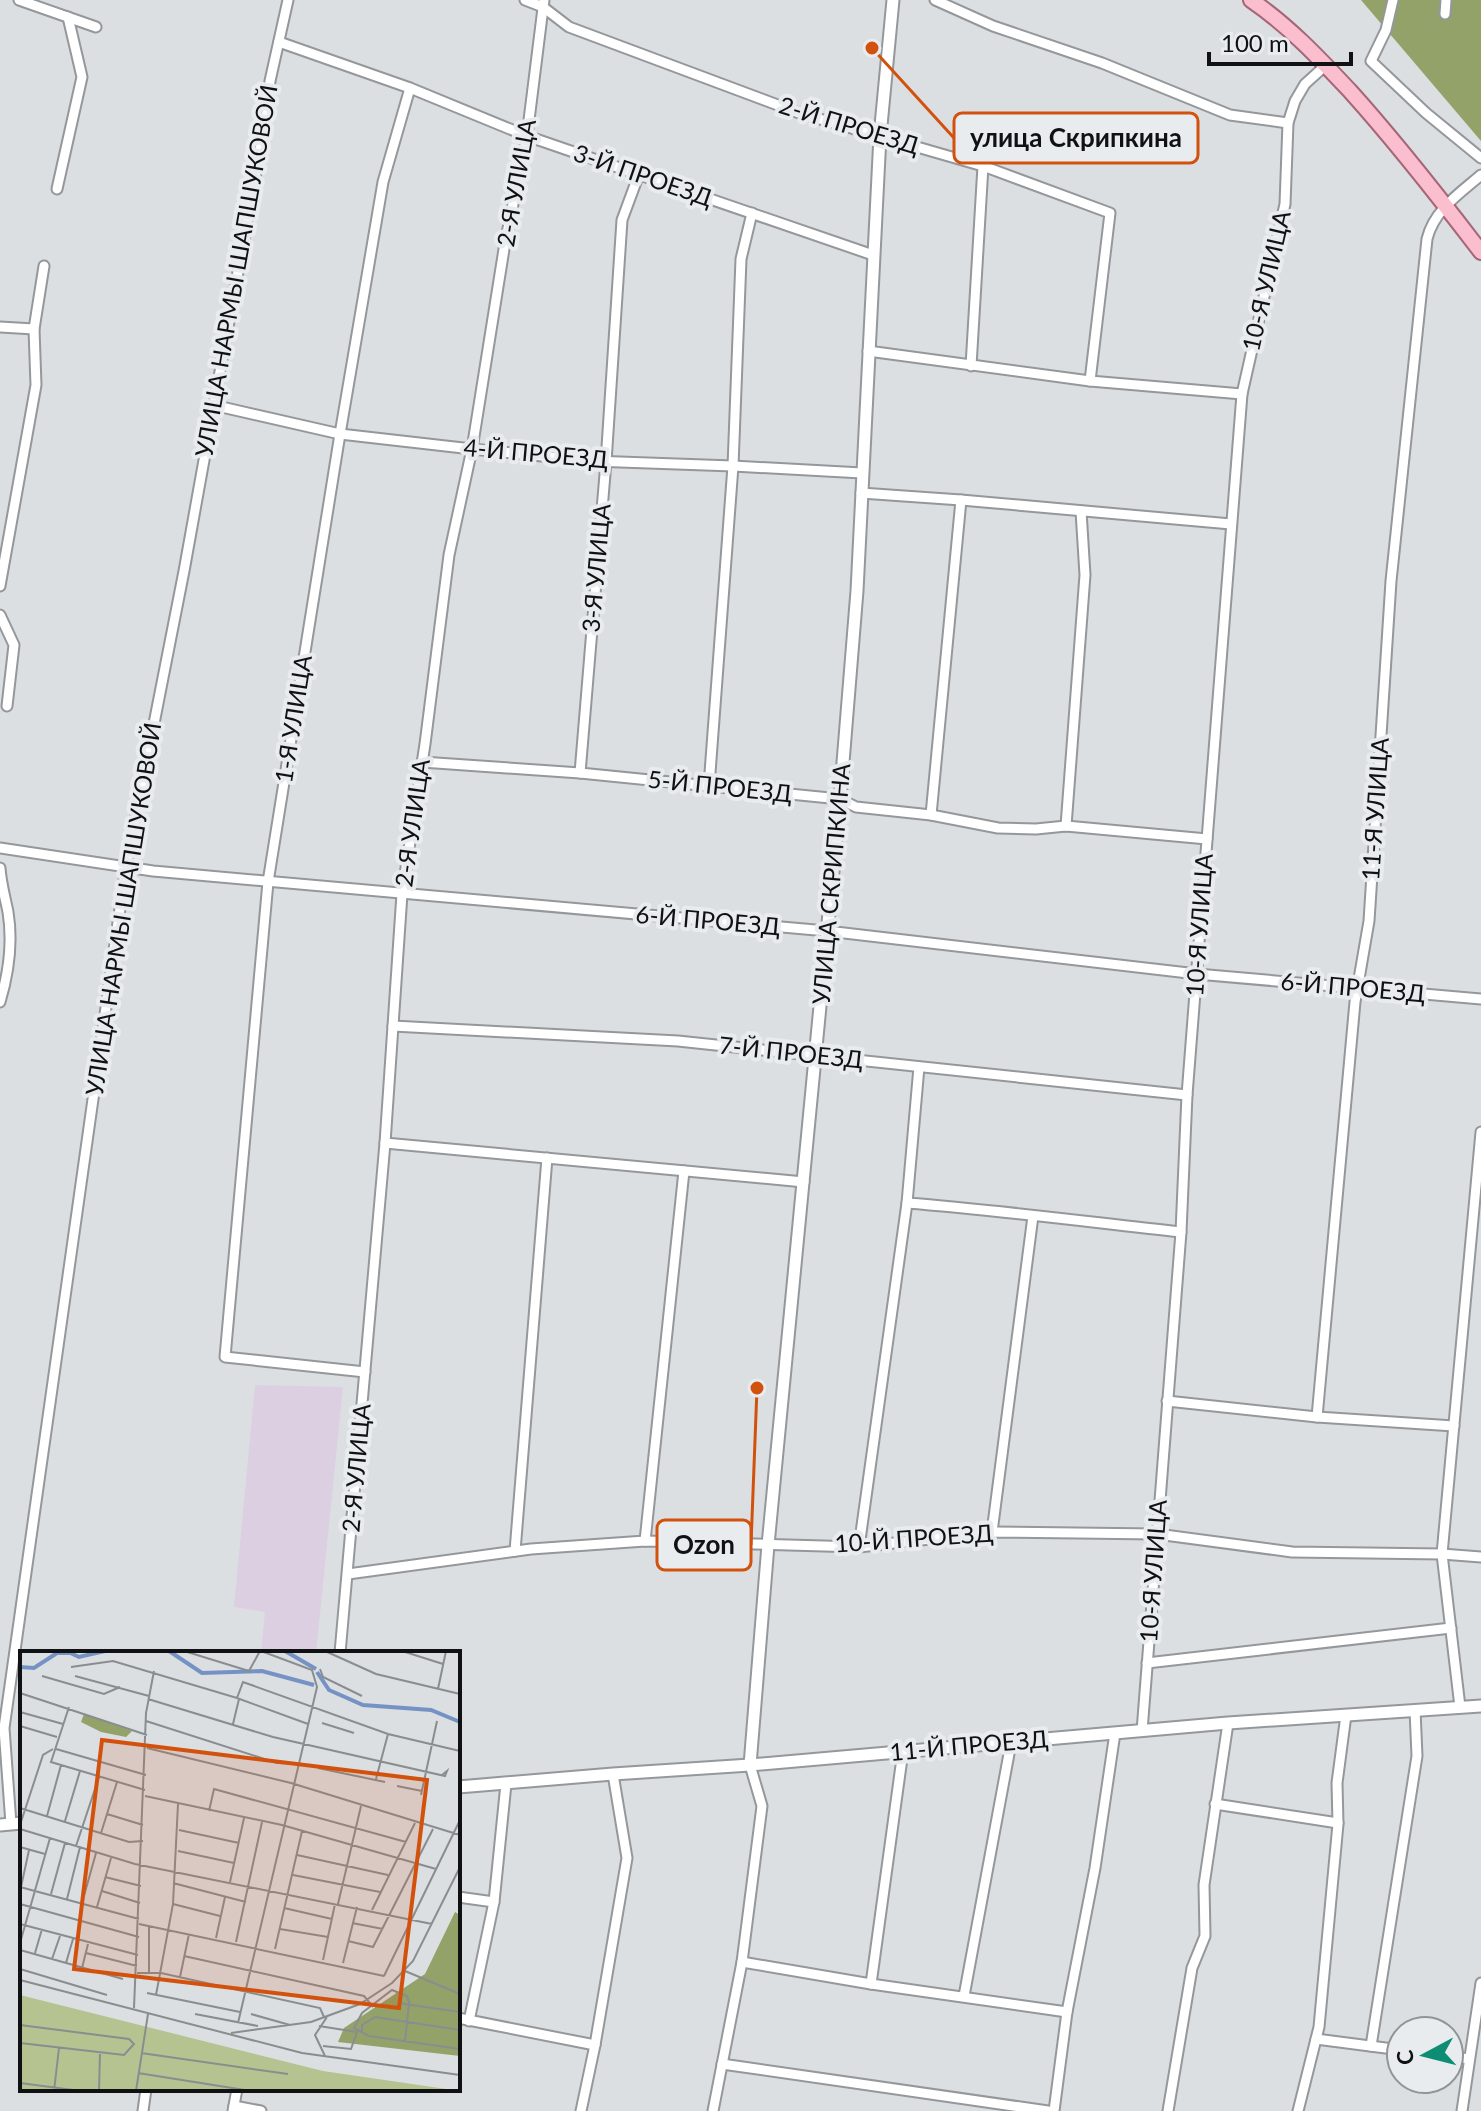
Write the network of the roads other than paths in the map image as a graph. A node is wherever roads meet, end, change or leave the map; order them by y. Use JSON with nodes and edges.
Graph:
{"nodes":[{"id":1,"x":19,"y":0,"type":"edge"},
{"id":2,"x":288,"y":0,"type":"edge"},
{"id":3,"x":525,"y":0,"type":"edge"},
{"id":4,"x":893,"y":0,"type":"edge"},
{"id":5,"x":935,"y":0,"type":"edge"},
{"id":6,"x":1251,"y":0,"type":"edge"},
{"id":7,"x":1393,"y":0,"type":"edge"},
{"id":8,"x":1446,"y":0,"type":"edge"},
{"id":9,"x":544,"y":4,"type":"edge"},
{"id":10,"x":1445,"y":14,"type":"dead end"},
{"id":11,"x":68,"y":17,"type":"junction"},
{"id":12,"x":96,"y":27,"type":"dead end"},
{"id":13,"x":279,"y":42,"type":"junction"},
{"id":14,"x":1326,"y":65,"type":"junction"},
{"id":15,"x":410,"y":88,"type":"junction"},
{"id":16,"x":1288,"y":123,"type":"junction"},
{"id":17,"x":527,"y":136,"type":"junction"},
{"id":18,"x":880,"y":136,"type":"junction"},
{"id":19,"x":1481,"y":158,"type":"edge"},
{"id":20,"x":983,"y":166,"type":"junction"},
{"id":21,"x":639,"y":174,"type":"junction"},
{"id":22,"x":1481,"y":175,"type":"edge"},
{"id":23,"x":57,"y":189,"type":"dead end"},
{"id":24,"x":1445,"y":206,"type":"junction"},
{"id":25,"x":752,"y":213,"type":"junction"},
{"id":26,"x":1481,"y":252,"type":"edge"},
{"id":27,"x":873,"y":255,"type":"junction"},
{"id":28,"x":44,"y":266,"type":"dead end"},
{"id":29,"x":0,"y":327,"type":"edge"},
{"id":30,"x":34,"y":329,"type":"junction"},
{"id":31,"x":868,"y":351,"type":"junction"},
{"id":32,"x":971,"y":366,"type":"junction"},
{"id":33,"x":1090,"y":381,"type":"junction"},
{"id":34,"x":1242,"y":394,"type":"junction"},
{"id":35,"x":213,"y":405,"type":"junction"},
{"id":36,"x":340,"y":434,"type":"junction"},
{"id":37,"x":472,"y":449,"type":"junction"},
{"id":38,"x":606,"y":462,"type":"junction"},
{"id":39,"x":733,"y":466,"type":"junction"},
{"id":40,"x":862,"y":473,"type":"junction"},
{"id":41,"x":861,"y":493,"type":"junction"},
{"id":42,"x":961,"y":500,"type":"junction"},
{"id":43,"x":1081,"y":511,"type":"junction"},
{"id":44,"x":1231,"y":524,"type":"junction"},
{"id":45,"x":0,"y":586,"type":"edge"},
{"id":46,"x":0,"y":615,"type":"edge"},
{"id":47,"x":7,"y":706,"type":"dead end"},
{"id":48,"x":422,"y":762,"type":"junction"},
{"id":49,"x":580,"y":773,"type":"junction"},
{"id":50,"x":709,"y":786,"type":"junction"},
{"id":51,"x":840,"y":799,"type":"junction"},
{"id":52,"x":931,"y":815,"type":"junction"},
{"id":53,"x":1066,"y":826,"type":"junction"},
{"id":54,"x":1207,"y":839,"type":"junction"},
{"id":55,"x":0,"y":848,"type":"edge"},
{"id":56,"x":126,"y":866,"type":"junction"},
{"id":57,"x":0,"y":868,"type":"edge"},
{"id":58,"x":268,"y":882,"type":"junction"},
{"id":59,"x":402,"y":894,"type":"junction"},
{"id":60,"x":827,"y":931,"type":"junction"},
{"id":61,"x":1197,"y":974,"type":"junction"},
{"id":62,"x":1358,"y":988,"type":"junction"},
{"id":63,"x":1481,"y":999,"type":"edge"},
{"id":64,"x":0,"y":1002,"type":"edge"},
{"id":65,"x":393,"y":1026,"type":"junction"},
{"id":66,"x":816,"y":1056,"type":"junction"},
{"id":67,"x":919,"y":1067,"type":"junction"},
{"id":68,"x":1187,"y":1095,"type":"junction"},
{"id":69,"x":1481,"y":1132,"type":"edge"},
{"id":70,"x":385,"y":1143,"type":"junction"},
{"id":71,"x":547,"y":1158,"type":"junction"},
{"id":72,"x":684,"y":1171,"type":"junction"},
{"id":73,"x":804,"y":1182,"type":"junction"},
{"id":74,"x":907,"y":1203,"type":"junction"},
{"id":75,"x":1033,"y":1216,"type":"junction"},
{"id":76,"x":1181,"y":1232,"type":"junction"},
{"id":77,"x":365,"y":1372,"type":"junction"},
{"id":78,"x":1167,"y":1401,"type":"junction"},
{"id":79,"x":1317,"y":1417,"type":"junction"},
{"id":80,"x":1454,"y":1426,"type":"junction"},
{"id":81,"x":992,"y":1532,"type":"junction"},
{"id":82,"x":1157,"y":1534,"type":"junction"},
{"id":83,"x":645,"y":1541,"type":"junction"},
{"id":84,"x":768,"y":1545,"type":"junction"},
{"id":85,"x":859,"y":1547,"type":"junction"},
{"id":86,"x":515,"y":1551,"type":"junction"},
{"id":87,"x":1442,"y":1554,"type":"junction"},
{"id":88,"x":1481,"y":1557,"type":"edge"},
{"id":89,"x":348,"y":1574,"type":"junction"},
{"id":90,"x":1451,"y":1628,"type":"junction"},
{"id":91,"x":340,"y":1651,"type":"edge"},
{"id":92,"x":1147,"y":1663,"type":"junction"},
{"id":93,"x":1481,"y":1706,"type":"edge"},
{"id":94,"x":1460,"y":1707,"type":"junction"},
{"id":95,"x":1415,"y":1710,"type":"junction"},
{"id":96,"x":1346,"y":1715,"type":"junction"},
{"id":97,"x":1228,"y":1723,"type":"junction"},
{"id":98,"x":1142,"y":1731,"type":"junction"},
{"id":99,"x":1115,"y":1733,"type":"junction"},
{"id":100,"x":1011,"y":1743,"type":"junction"},
{"id":101,"x":903,"y":1751,"type":"junction"},
{"id":102,"x":750,"y":1765,"type":"junction"},
{"id":103,"x":613,"y":1774,"type":"junction"},
{"id":104,"x":506,"y":1784,"type":"junction"},
{"id":105,"x":460,"y":1787,"type":"edge"},
{"id":106,"x":1215,"y":1804,"type":"junction"},
{"id":107,"x":1338,"y":1823,"type":"junction"},
{"id":108,"x":11,"y":1824,"type":"edge"},
{"id":109,"x":460,"y":1897,"type":"edge"},
{"id":110,"x":494,"y":1902,"type":"junction"},
{"id":111,"x":742,"y":1962,"type":"junction"},
{"id":112,"x":1481,"y":1983,"type":"edge"},
{"id":113,"x":871,"y":1984,"type":"junction"},
{"id":114,"x":964,"y":1996,"type":"junction"},
{"id":115,"x":1067,"y":2012,"type":"junction"},
{"id":116,"x":463,"y":2019,"type":"edge"},
{"id":117,"x":1316,"y":2039,"type":"junction"},
{"id":118,"x":595,"y":2045,"type":"junction"},
{"id":119,"x":1371,"y":2046,"type":"junction"},
{"id":120,"x":1385,"y":2048,"type":"edge"},
{"id":121,"x":1465,"y":2058,"type":"edge"},
{"id":122,"x":1469,"y":2059,"type":"junction"},
{"id":123,"x":722,"y":2064,"type":"junction"},
{"id":124,"x":146,"y":2091,"type":"edge"},
{"id":125,"x":234,"y":2108,"type":"edge"},
{"id":126,"x":143,"y":2111,"type":"edge"},
{"id":127,"x":261,"y":2111,"type":"edge"},
{"id":128,"x":581,"y":2111,"type":"edge"},
{"id":129,"x":713,"y":2111,"type":"edge"},
{"id":130,"x":1051,"y":2111,"type":"edge"},
{"id":131,"x":1168,"y":2111,"type":"edge"},
{"id":132,"x":1298,"y":2111,"type":"edge"},
{"id":133,"x":1462,"y":2111,"type":"edge"}],
"edges":[{"from":1,"to":11,"type":"street"},
{"from":2,"to":13,"type":"street","name":"УЛИЦА НАРМЫ ШАПШУКОВОЙ"},
{"from":3,"to":9,"type":"street","name":"2-Й ПРОЕЗД"},
{"from":4,"to":18,"type":"street","name":"УЛИЦА СКРИПКИНА"},
{"from":5,"to":16,"type":"street"},
{"from":6,"to":14,"type":"main road"},
{"from":7,"to":19,"type":"street"},
{"from":8,"to":10,"type":"street"},
{"from":9,"to":17,"type":"street","name":"2-Я УЛИЦА"},
{"from":9,"to":18,"type":"street","name":"2-Й ПРОЕЗД"},
{"from":11,"to":12,"type":"street"},
{"from":11,"to":23,"type":"street"},
{"from":13,"to":15,"type":"street","name":"3-Й ПРОЕЗД"},
{"from":13,"to":35,"type":"street","name":"УЛИЦА НАРМЫ ШАПШУКОВОЙ"},
{"from":14,"to":16,"type":"street"},
{"from":14,"to":24,"type":"main road"},
{"from":15,"to":17,"type":"street","name":"3-Й ПРОЕЗД"},
{"from":15,"to":36,"type":"street","name":"1-Я УЛИЦА"},
{"from":16,"to":34,"type":"street","name":"10-Я УЛИЦА"},
{"from":17,"to":21,"type":"street","name":"3-Й ПРОЕЗД"},
{"from":17,"to":37,"type":"street","name":"2-Я УЛИЦА"},
{"from":18,"to":20,"type":"street","name":"2-Й ПРОЕЗД"},
{"from":18,"to":27,"type":"street","name":"УЛИЦА СКРИПКИНА"},
{"from":20,"to":32,"type":"street"},
{"from":20,"to":33,"type":"street","name":"2-Й ПРОЕЗД"},
{"from":21,"to":25,"type":"street","name":"3-Й ПРОЕЗД"},
{"from":21,"to":38,"type":"street","name":"3-Я УЛИЦА"},
{"from":22,"to":24,"type":"street"},
{"from":24,"to":26,"type":"main road"},
{"from":24,"to":62,"type":"street","name":"11-Я УЛИЦА"},
{"from":25,"to":27,"type":"street","name":"3-Й ПРОЕЗД"},
{"from":25,"to":39,"type":"street"},
{"from":27,"to":31,"type":"street","name":"УЛИЦА СКРИПКИНА"},
{"from":28,"to":30,"type":"street"},
{"from":29,"to":30,"type":"street"},
{"from":30,"to":45,"type":"street"},
{"from":31,"to":32,"type":"street"},
{"from":31,"to":40,"type":"street","name":"УЛИЦА СКРИПКИНА"},
{"from":32,"to":33,"type":"street"},
{"from":33,"to":34,"type":"street"},
{"from":34,"to":44,"type":"street","name":"10-Я УЛИЦА"},
{"from":35,"to":36,"type":"street","name":"4-Й ПРОЕЗД"},
{"from":35,"to":56,"type":"street","name":"УЛИЦА НАРМЫ ШАПШУКОВОЙ"},
{"from":36,"to":37,"type":"street","name":"4-Й ПРОЕЗД"},
{"from":36,"to":58,"type":"street","name":"1-Я УЛИЦА"},
{"from":37,"to":38,"type":"street","name":"4-Й ПРОЕЗД"},
{"from":37,"to":48,"type":"street","name":"2-Я УЛИЦА"},
{"from":38,"to":39,"type":"street","name":"4-Й ПРОЕЗД"},
{"from":38,"to":49,"type":"street","name":"3-Я УЛИЦА"},
{"from":39,"to":40,"type":"street","name":"4-Й ПРОЕЗД"},
{"from":39,"to":50,"type":"street"},
{"from":40,"to":41,"type":"street","name":"УЛИЦА СКРИПКИНА"},
{"from":41,"to":42,"type":"street"},
{"from":41,"to":51,"type":"street","name":"УЛИЦА СКРИПКИНА"},
{"from":42,"to":43,"type":"street"},
{"from":42,"to":52,"type":"street"},
{"from":43,"to":44,"type":"street"},
{"from":43,"to":53,"type":"street"},
{"from":44,"to":54,"type":"street","name":"10-Я УЛИЦА"},
{"from":46,"to":47,"type":"street"},
{"from":48,"to":49,"type":"street","name":"5-Й ПРОЕЗД"},
{"from":48,"to":59,"type":"street","name":"2-Я УЛИЦА"},
{"from":49,"to":50,"type":"street","name":"5-Й ПРОЕЗД"},
{"from":50,"to":51,"type":"street","name":"5-Й ПРОЕЗД"},
{"from":51,"to":52,"type":"street","name":"5-Й ПРОЕЗД"},
{"from":51,"to":60,"type":"street","name":"УЛИЦА СКРИПКИНА"},
{"from":52,"to":53,"type":"street","name":"5-Й ПРОЕЗД"},
{"from":53,"to":54,"type":"street","name":"5-Й ПРОЕЗД"},
{"from":54,"to":61,"type":"street","name":"10-Я УЛИЦА"},
{"from":55,"to":56,"type":"street","name":"6-Й ПРОЕЗД"},
{"from":56,"to":58,"type":"street","name":"6-Й ПРОЕЗД"},
{"from":56,"to":108,"type":"street","name":"УЛИЦА НАРМЫ ШАПШУКОВОЙ"},
{"from":57,"to":64,"type":"street"},
{"from":58,"to":59,"type":"street","name":"6-Й ПРОЕЗД"},
{"from":58,"to":77,"type":"street","name":"1-Я УЛИЦА"},
{"from":59,"to":60,"type":"street","name":"6-Й ПРОЕЗД"},
{"from":59,"to":65,"type":"street","name":"2-Я УЛИЦА"},
{"from":60,"to":61,"type":"street","name":"6-Й ПРОЕЗД"},
{"from":60,"to":66,"type":"street","name":"УЛИЦА СКРИПКИНА"},
{"from":61,"to":62,"type":"street","name":"6-Й ПРОЕЗД"},
{"from":61,"to":68,"type":"street","name":"10-Я УЛИЦА"},
{"from":62,"to":63,"type":"street","name":"6-Й ПРОЕЗД"},
{"from":62,"to":79,"type":"street","name":"11-Я УЛИЦА"},
{"from":65,"to":66,"type":"street","name":"7-Й ПРОЕЗД"},
{"from":65,"to":70,"type":"street","name":"2-Я УЛИЦА"},
{"from":66,"to":67,"type":"street","name":"7-Й ПРОЕЗД"},
{"from":66,"to":73,"type":"street","name":"УЛИЦА СКРИПКИНА"},
{"from":67,"to":68,"type":"street","name":"7-Й ПРОЕЗД"},
{"from":67,"to":74,"type":"street"},
{"from":68,"to":76,"type":"street","name":"10-Я УЛИЦА"},
{"from":69,"to":80,"type":"street"},
{"from":70,"to":71,"type":"street"},
{"from":70,"to":77,"type":"street","name":"2-Я УЛИЦА"},
{"from":71,"to":72,"type":"street"},
{"from":71,"to":86,"type":"street"},
{"from":72,"to":73,"type":"street"},
{"from":72,"to":83,"type":"street"},
{"from":73,"to":84,"type":"street","name":"УЛИЦА СКРИПКИНА"},
{"from":74,"to":75,"type":"street"},
{"from":74,"to":85,"type":"street"},
{"from":75,"to":76,"type":"street"},
{"from":75,"to":81,"type":"street"},
{"from":76,"to":78,"type":"street","name":"10-Я УЛИЦА"},
{"from":77,"to":89,"type":"street","name":"2-Я УЛИЦА"},
{"from":78,"to":79,"type":"street"},
{"from":78,"to":82,"type":"street","name":"10-Я УЛИЦА"},
{"from":79,"to":80,"type":"street"},
{"from":80,"to":87,"type":"street"},
{"from":81,"to":82,"type":"street","name":"10-Й ПРОЕЗД"},
{"from":81,"to":85,"type":"street","name":"10-Й ПРОЕЗД"},
{"from":82,"to":87,"type":"street","name":"10-Й ПРОЕЗД"},
{"from":82,"to":92,"type":"street","name":"10-Я УЛИЦА"},
{"from":83,"to":84,"type":"street","name":"10-Й ПРОЕЗД"},
{"from":83,"to":86,"type":"street","name":"10-Й ПРОЕЗД"},
{"from":84,"to":85,"type":"street","name":"10-Й ПРОЕЗД"},
{"from":84,"to":102,"type":"street","name":"УЛИЦА СКРИПКИНА"},
{"from":86,"to":89,"type":"street","name":"10-Й ПРОЕЗД"},
{"from":87,"to":88,"type":"street","name":"10-Й ПРОЕЗД"},
{"from":87,"to":90,"type":"street"},
{"from":89,"to":91,"type":"street","name":"2-Я УЛИЦА"},
{"from":90,"to":92,"type":"street"},
{"from":90,"to":94,"type":"street"},
{"from":92,"to":98,"type":"street","name":"10-Я УЛИЦА"},
{"from":93,"to":94,"type":"street","name":"11-Й ПРОЕЗД"},
{"from":94,"to":95,"type":"street","name":"11-Й ПРОЕЗД"},
{"from":95,"to":96,"type":"street","name":"11-Й ПРОЕЗД"},
{"from":95,"to":119,"type":"street"},
{"from":96,"to":97,"type":"street","name":"11-Й ПРОЕЗД"},
{"from":96,"to":107,"type":"street"},
{"from":97,"to":98,"type":"street","name":"11-Й ПРОЕЗД"},
{"from":97,"to":106,"type":"street"},
{"from":98,"to":99,"type":"street","name":"11-Й ПРОЕЗД"},
{"from":99,"to":100,"type":"street","name":"11-Й ПРОЕЗД"},
{"from":99,"to":115,"type":"street"},
{"from":100,"to":101,"type":"street","name":"11-Й ПРОЕЗД"},
{"from":100,"to":114,"type":"street"},
{"from":101,"to":102,"type":"street","name":"11-Й ПРОЕЗД"},
{"from":101,"to":113,"type":"street"},
{"from":102,"to":103,"type":"street","name":"11-Й ПРОЕЗД"},
{"from":102,"to":111,"type":"street"},
{"from":103,"to":104,"type":"street","name":"11-Й ПРОЕЗД"},
{"from":103,"to":118,"type":"street"},
{"from":104,"to":105,"type":"street","name":"11-Й ПРОЕЗД"},
{"from":104,"to":110,"type":"street"},
{"from":106,"to":107,"type":"street"},
{"from":106,"to":131,"type":"street"},
{"from":107,"to":117,"type":"street"},
{"from":109,"to":110,"type":"street"},
{"from":110,"to":116,"type":"street"},
{"from":111,"to":113,"type":"street"},
{"from":111,"to":123,"type":"street"},
{"from":112,"to":122,"type":"street"},
{"from":113,"to":114,"type":"street"},
{"from":114,"to":115,"type":"street"},
{"from":115,"to":130,"type":"street"},
{"from":116,"to":118,"type":"street"},
{"from":117,"to":119,"type":"street"},
{"from":117,"to":132,"type":"street"},
{"from":118,"to":128,"type":"street"},
{"from":119,"to":120,"type":"street"},
{"from":121,"to":122,"type":"street"},
{"from":122,"to":133,"type":"street"},
{"from":123,"to":129,"type":"street"},
{"from":123,"to":130,"type":"street"},
{"from":124,"to":126,"type":"street"},
{"from":125,"to":127,"type":"street"}]}
